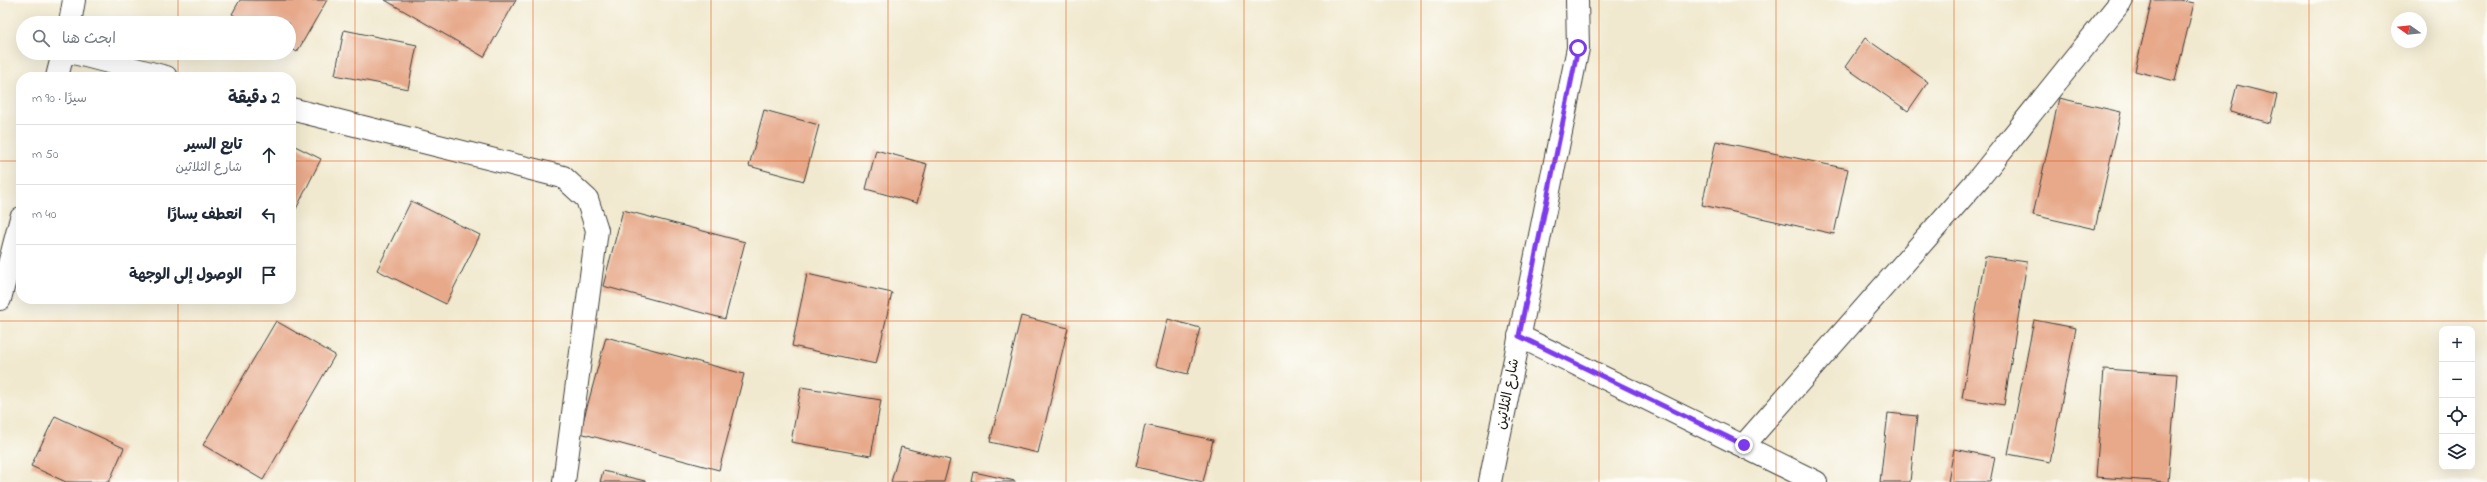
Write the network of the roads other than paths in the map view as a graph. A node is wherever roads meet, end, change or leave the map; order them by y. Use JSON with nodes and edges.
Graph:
{"nodes":[{"id":1,"x":74,"y":0,"type":"edge"},
{"id":2,"x":1576,"y":0,"type":"edge"},
{"id":3,"x":2122,"y":0,"type":"edge"},
{"id":4,"x":71,"y":16,"type":"edge"},
{"id":5,"x":61,"y":60,"type":"edge"},
{"id":6,"x":101,"y":60,"type":"edge"},
{"id":7,"x":58,"y":72,"type":"edge"},
{"id":8,"x":147,"y":72,"type":"edge"},
{"id":9,"x":296,"y":110,"type":"edge"},
{"id":10,"x":16,"y":237,"type":"edge"},
{"id":11,"x":0,"y":299,"type":"edge"},
{"id":12,"x":1519,"y":336,"type":"junction"},
{"id":13,"x":1744,"y":445,"type":"junction"},
{"id":14,"x":564,"y":482,"type":"edge"},
{"id":15,"x":1490,"y":482,"type":"edge"},
{"id":16,"x":1816,"y":482,"type":"edge"}],
"edges":[{"from":1,"to":4,"type":"street"},
{"from":2,"to":12,"type":"street","name":"شارع الثلاثين"},
{"from":3,"to":13,"type":"street"},
{"from":5,"to":7,"type":"street"},
{"from":6,"to":8,"type":"street"},
{"from":9,"to":14,"type":"street"},
{"from":10,"to":11,"type":"street"},
{"from":12,"to":13,"type":"street"},
{"from":12,"to":15,"type":"street","name":"شارع الثلاثين"},
{"from":13,"to":16,"type":"street"}]}
